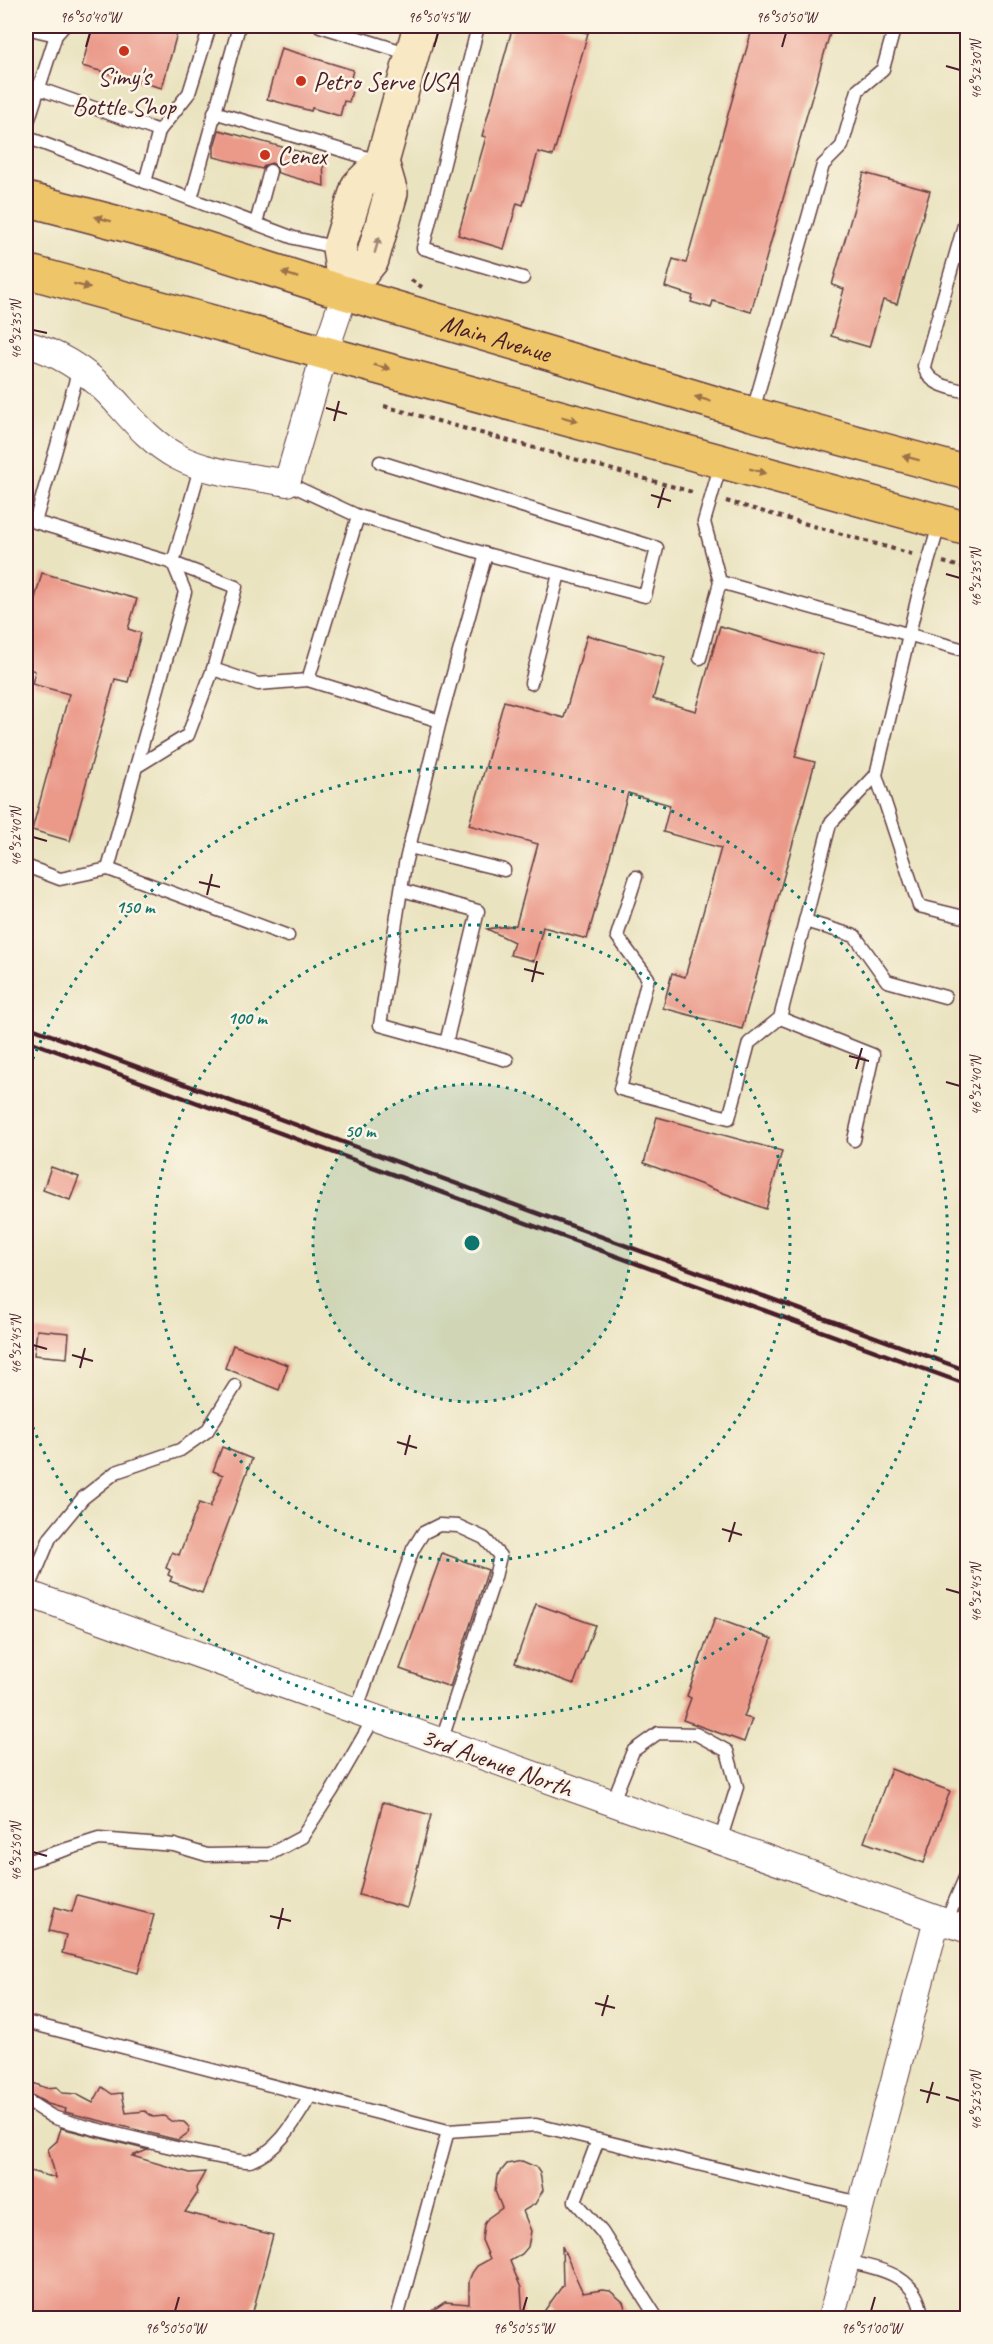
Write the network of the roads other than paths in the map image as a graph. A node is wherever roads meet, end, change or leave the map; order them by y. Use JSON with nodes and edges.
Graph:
{"nodes":[{"id":1,"x":210,"y":26,"type":"edge"},
{"id":2,"x":239,"y":26,"type":"edge"},
{"id":3,"x":320,"y":26,"type":"edge"},
{"id":4,"x":478,"y":26,"type":"edge"},
{"id":5,"x":895,"y":26,"type":"edge"},
{"id":6,"x":26,"y":27,"type":"edge"},
{"id":7,"x":60,"y":30,"type":"edge"},
{"id":8,"x":349,"y":30,"type":"edge"},
{"id":9,"x":415,"y":40,"type":"edge"},
{"id":10,"x":26,"y":84,"type":"edge"},
{"id":11,"x":39,"y":87,"type":"junction"},
{"id":12,"x":214,"y":112,"type":"junction"},
{"id":13,"x":26,"y":129,"type":"edge"},
{"id":14,"x":159,"y":130,"type":"junction"},
{"id":15,"x":279,"y":131,"type":"junction"},
{"id":16,"x":26,"y":137,"type":"edge"},
{"id":17,"x":276,"y":145,"type":"dead end"},
{"id":18,"x":382,"y":162,"type":"junction"},
{"id":19,"x":270,"y":171,"type":"dead end"},
{"id":20,"x":145,"y":182,"type":"junction"},
{"id":21,"x":26,"y":199,"type":"edge"},
{"id":22,"x":191,"y":199,"type":"junction"},
{"id":23,"x":968,"y":211,"type":"edge"},
{"id":24,"x":256,"y":224,"type":"junction"},
{"id":25,"x":339,"y":248,"type":"junction"},
{"id":26,"x":26,"y":271,"type":"edge"},
{"id":27,"x":523,"y":279,"type":"dead end"},
{"id":28,"x":345,"y":293,"type":"junction"},
{"id":29,"x":26,"y":344,"type":"edge"},
{"id":30,"x":325,"y":352,"type":"junction"},
{"id":31,"x":80,"y":369,"type":"junction"},
{"id":32,"x":968,"y":392,"type":"edge"},
{"id":33,"x":752,"y":414,"type":"junction"},
{"id":34,"x":722,"y":461,"type":"junction"},
{"id":35,"x":380,"y":462,"type":"dead end"},
{"id":36,"x":200,"y":468,"type":"junction"},
{"id":37,"x":968,"y":473,"type":"edge"},
{"id":38,"x":287,"y":483,"type":"junction"},
{"id":39,"x":358,"y":516,"type":"junction"},
{"id":40,"x":954,"y":525,"type":"edge"},
{"id":41,"x":486,"y":554,"type":"junction"},
{"id":42,"x":173,"y":562,"type":"junction"},
{"id":43,"x":560,"y":574,"type":"junction"},
{"id":44,"x":720,"y":582,"type":"junction"},
{"id":45,"x":909,"y":635,"type":"junction"},
{"id":46,"x":968,"y":651,"type":"edge"},
{"id":47,"x":700,"y":658,"type":"dead end"},
{"id":48,"x":213,"y":669,"type":"junction"},
{"id":49,"x":308,"y":680,"type":"junction"},
{"id":50,"x":531,"y":683,"type":"dead end"},
{"id":51,"x":440,"y":721,"type":"junction"},
{"id":52,"x":136,"y":767,"type":"junction"},
{"id":53,"x":876,"y":775,"type":"junction"},
{"id":54,"x":410,"y":847,"type":"junction"},
{"id":55,"x":26,"y":866,"type":"edge"},
{"id":56,"x":108,"y":869,"type":"junction"},
{"id":57,"x":504,"y":870,"type":"dead end"},
{"id":58,"x":636,"y":878,"type":"dead end"},
{"id":59,"x":402,"y":890,"type":"junction"},
{"id":60,"x":968,"y":918,"type":"edge"},
{"id":61,"x":805,"y":921,"type":"junction"},
{"id":62,"x":288,"y":936,"type":"dead end"},
{"id":63,"x":945,"y":997,"type":"dead end"},
{"id":64,"x":780,"y":1018,"type":"junction"},
{"id":65,"x":446,"y":1043,"type":"junction"},
{"id":66,"x":507,"y":1060,"type":"dead end"},
{"id":67,"x":854,"y":1140,"type":"dead end"},
{"id":68,"x":235,"y":1386,"type":"dead end"},
{"id":69,"x":26,"y":1593,"type":"edge"},
{"id":70,"x":365,"y":1714,"type":"junction"},
{"id":71,"x":441,"y":1742,"type":"junction"},
{"id":72,"x":612,"y":1803,"type":"junction"},
{"id":73,"x":720,"y":1841,"type":"junction"},
{"id":74,"x":26,"y":1863,"type":"edge"},
{"id":75,"x":968,"y":1871,"type":"edge"},
{"id":76,"x":950,"y":1924,"type":"edge"},
{"id":77,"x":26,"y":2022,"type":"edge"},
{"id":78,"x":311,"y":2095,"type":"junction"},
{"id":79,"x":26,"y":2100,"type":"edge"},
{"id":80,"x":448,"y":2131,"type":"junction"},
{"id":81,"x":598,"y":2140,"type":"junction"},
{"id":82,"x":860,"y":2203,"type":"junction"},
{"id":83,"x":845,"y":2261,"type":"junction"},
{"id":84,"x":397,"y":2319,"type":"edge"},
{"id":85,"x":657,"y":2319,"type":"edge"},
{"id":86,"x":831,"y":2319,"type":"edge"},
{"id":87,"x":922,"y":2319,"type":"edge"}],
"edges":[{"from":1,"to":14,"type":"lane"},
{"from":2,"to":12,"type":"lane"},
{"from":3,"to":8,"type":"lane"},
{"from":4,"to":27,"type":"lane"},
{"from":5,"to":33,"type":"lane"},
{"from":6,"to":7,"type":"lane"},
{"from":7,"to":11,"type":"lane"},
{"from":8,"to":9,"type":"lane"},
{"from":9,"to":18,"type":"street"},
{"from":10,"to":11,"type":"lane"},
{"from":11,"to":13,"type":"lane"},
{"from":11,"to":14,"type":"lane"},
{"from":12,"to":15,"type":"lane"},
{"from":12,"to":22,"type":"lane"},
{"from":14,"to":20,"type":"lane"},
{"from":15,"to":17,"type":"lane"},
{"from":15,"to":18,"type":"lane"},
{"from":16,"to":20,"type":"lane"},
{"from":18,"to":25,"type":"street"},
{"from":28,"to":18,"type":"street","one_way":true},
{"from":19,"to":24,"type":"lane"},
{"from":20,"to":22,"type":"lane"},
{"from":28,"to":21,"type":"main road","name":"Main Avenue","one_way":true},
{"from":22,"to":24,"type":"lane"},
{"from":23,"to":32,"type":"lane"},
{"from":24,"to":25,"type":"lane"},
{"from":25,"to":28,"type":"street"},
{"from":26,"to":30,"type":"main road","one_way":true},
{"from":28,"to":30,"type":"street"},
{"from":33,"to":28,"type":"main road","name":"Main Avenue","one_way":true},
{"from":29,"to":31,"type":"street"},
{"from":30,"to":34,"type":"main road","one_way":true},
{"from":30,"to":38,"type":"street"},
{"from":31,"to":36,"type":"street"},
{"from":31,"to":42,"type":"lane"},
{"from":37,"to":33,"type":"main road","name":"Main Avenue","one_way":true},
{"from":34,"to":40,"type":"main road","one_way":true},
{"from":34,"to":44,"type":"lane"},
{"from":35,"to":43,"type":"lane"},
{"from":36,"to":38,"type":"street"},
{"from":36,"to":42,"type":"lane"},
{"from":38,"to":39,"type":"lane"},
{"from":39,"to":41,"type":"lane"},
{"from":39,"to":49,"type":"lane"},
{"from":40,"to":45,"type":"lane"},
{"from":41,"to":43,"type":"lane"},
{"from":41,"to":51,"type":"lane"},
{"from":42,"to":48,"type":"lane"},
{"from":42,"to":52,"type":"lane"},
{"from":43,"to":50,"type":"lane"},
{"from":44,"to":45,"type":"lane"},
{"from":44,"to":47,"type":"lane"},
{"from":45,"to":46,"type":"lane"},
{"from":45,"to":53,"type":"lane"},
{"from":48,"to":49,"type":"lane"},
{"from":48,"to":52,"type":"lane"},
{"from":49,"to":51,"type":"lane"},
{"from":51,"to":54,"type":"lane"},
{"from":52,"to":56,"type":"lane"},
{"from":53,"to":60,"type":"lane"},
{"from":53,"to":61,"type":"lane"},
{"from":54,"to":57,"type":"lane"},
{"from":54,"to":59,"type":"lane"},
{"from":55,"to":56,"type":"lane"},
{"from":56,"to":62,"type":"lane"},
{"from":58,"to":64,"type":"lane"},
{"from":59,"to":65,"type":"lane"},
{"from":59,"to":65,"type":"lane"},
{"from":61,"to":63,"type":"lane"},
{"from":61,"to":64,"type":"lane"},
{"from":64,"to":67,"type":"lane"},
{"from":65,"to":66,"type":"lane"},
{"from":68,"to":69,"type":"lane"},
{"from":69,"to":70,"type":"street","name":"3rd Avenue North"},
{"from":70,"to":71,"type":"street","name":"3rd Avenue North"},
{"from":70,"to":71,"type":"lane"},
{"from":70,"to":74,"type":"lane"},
{"from":71,"to":72,"type":"street","name":"3rd Avenue North"},
{"from":72,"to":73,"type":"street","name":"3rd Avenue North"},
{"from":72,"to":73,"type":"lane"},
{"from":73,"to":76,"type":"street","name":"3rd Avenue North"},
{"from":75,"to":76,"type":"lane"},
{"from":76,"to":82,"type":"street"},
{"from":77,"to":78,"type":"lane"},
{"from":78,"to":79,"type":"lane"},
{"from":78,"to":80,"type":"lane"},
{"from":80,"to":81,"type":"lane"},
{"from":80,"to":84,"type":"lane"},
{"from":81,"to":82,"type":"lane"},
{"from":81,"to":85,"type":"lane"},
{"from":82,"to":83,"type":"street"},
{"from":83,"to":86,"type":"street"},
{"from":83,"to":87,"type":"lane"}]}
